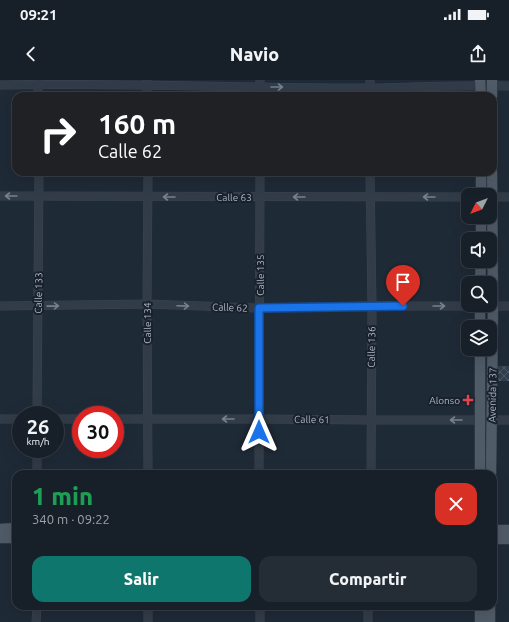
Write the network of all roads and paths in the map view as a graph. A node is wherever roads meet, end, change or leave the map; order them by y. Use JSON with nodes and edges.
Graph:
{"nodes":[{"id":1,"x":38,"y":82,"type":"edge"},
{"id":2,"x":147,"y":82,"type":"edge"},
{"id":3,"x":260,"y":84,"type":"edge"},
{"id":4,"x":0,"y":85,"type":"edge"},
{"id":5,"x":509,"y":86,"type":"edge"},
{"id":6,"x":480,"y":87,"type":"edge"},
{"id":7,"x":492,"y":87,"type":"edge"},
{"id":8,"x":370,"y":88,"type":"edge"},
{"id":9,"x":39,"y":176,"type":"edge"},
{"id":10,"x":148,"y":176,"type":"edge"},
{"id":11,"x":260,"y":176,"type":"edge"},
{"id":12,"x":370,"y":176,"type":"edge"},
{"id":13,"x":481,"y":176,"type":"edge"},
{"id":14,"x":492,"y":176,"type":"edge"},
{"id":15,"x":481,"y":188,"type":"edge"},
{"id":16,"x":491,"y":188,"type":"edge"},
{"id":17,"x":0,"y":196,"type":"edge"},
{"id":18,"x":39,"y":196,"type":"junction"},
{"id":19,"x":148,"y":196,"type":"junction"},
{"id":20,"x":260,"y":197,"type":"junction"},
{"id":21,"x":370,"y":197,"type":"junction"},
{"id":22,"x":461,"y":197,"type":"edge"},
{"id":23,"x":497,"y":197,"type":"edge"},
{"id":24,"x":509,"y":197,"type":"edge"},
{"id":25,"x":491,"y":224,"type":"edge"},
{"id":26,"x":492,"y":276,"type":"edge"},
{"id":27,"x":147,"y":304,"type":"junction"},
{"id":28,"x":461,"y":305,"type":"edge"},
{"id":29,"x":0,"y":306,"type":"edge"},
{"id":30,"x":38,"y":306,"type":"junction"},
{"id":31,"x":372,"y":306,"type":"junction"},
{"id":32,"x":497,"y":306,"type":"edge"},
{"id":33,"x":509,"y":306,"type":"edge"},
{"id":34,"x":259,"y":308,"type":"junction"},
{"id":35,"x":493,"y":312,"type":"edge"},
{"id":36,"x":480,"y":356,"type":"edge"},
{"id":37,"x":37,"y":406,"type":"edge"},
{"id":38,"x":0,"y":419,"type":"edge"},
{"id":39,"x":12,"y":419,"type":"edge"},
{"id":40,"x":124,"y":419,"type":"edge"},
{"id":41,"x":148,"y":419,"type":"junction"},
{"id":42,"x":259,"y":419,"type":"junction"},
{"id":43,"x":371,"y":420,"type":"junction"},
{"id":44,"x":480,"y":420,"type":"junction"},
{"id":45,"x":492,"y":420,"type":"junction"},
{"id":46,"x":509,"y":420,"type":"edge"},
{"id":47,"x":37,"y":458,"type":"edge"},
{"id":48,"x":37,"y":470,"type":"edge"},
{"id":49,"x":148,"y":470,"type":"edge"},
{"id":50,"x":259,"y":470,"type":"edge"},
{"id":51,"x":371,"y":470,"type":"edge"},
{"id":52,"x":480,"y":470,"type":"edge"},
{"id":53,"x":491,"y":470,"type":"edge"},
{"id":54,"x":12,"y":528,"type":"edge"},
{"id":55,"x":0,"y":529,"type":"edge"},
{"id":56,"x":497,"y":530,"type":"edge"},
{"id":57,"x":509,"y":530,"type":"edge"},
{"id":58,"x":0,"y":538,"type":"edge"},
{"id":59,"x":12,"y":538,"type":"edge"},
{"id":60,"x":497,"y":539,"type":"edge"},
{"id":61,"x":509,"y":539,"type":"edge"},
{"id":62,"x":36,"y":610,"type":"edge"},
{"id":63,"x":148,"y":610,"type":"edge"},
{"id":64,"x":260,"y":610,"type":"edge"},
{"id":65,"x":368,"y":610,"type":"edge"},
{"id":66,"x":480,"y":610,"type":"edge"},
{"id":67,"x":490,"y":610,"type":"edge"},
{"id":68,"x":36,"y":622,"type":"edge"},
{"id":69,"x":148,"y":622,"type":"edge"},
{"id":70,"x":260,"y":622,"type":"edge"},
{"id":71,"x":368,"y":622,"type":"edge"},
{"id":72,"x":480,"y":622,"type":"edge"},
{"id":73,"x":490,"y":622,"type":"edge"}],
"edges":[{"from":1,"to":2,"type":"street"},
{"from":1,"to":4,"type":"street"},
{"from":2,"to":3,"type":"street"},
{"from":3,"to":8,"type":"street","one_way":true},
{"from":5,"to":7,"type":"street"},
{"from":6,"to":7,"type":"street"},
{"from":6,"to":8,"type":"street"},
{"from":9,"to":18,"type":"street","name":"Calle 133"},
{"from":10,"to":19,"type":"street","name":"Calle 134"},
{"from":11,"to":20,"type":"street","name":"Calle 135"},
{"from":12,"to":21,"type":"street","name":"Calle 136"},
{"from":13,"to":15,"type":"main road"},
{"from":14,"to":16,"type":"main road","name":"Avenida 137"},
{"from":18,"to":17,"type":"street","name":"Calle 63","one_way":true},
{"from":18,"to":19,"type":"street","name":"Calle 63"},
{"from":18,"to":30,"type":"street","name":"Calle 133"},
{"from":20,"to":19,"type":"street","name":"Calle 63","one_way":true},
{"from":19,"to":27,"type":"street","name":"Calle 134"},
{"from":21,"to":20,"type":"street","name":"Calle 63","one_way":true},
{"from":20,"to":34,"type":"street","name":"Calle 135"},
{"from":22,"to":21,"type":"street","name":"Calle 63","one_way":true},
{"from":21,"to":31,"type":"street","name":"Calle 136"},
{"from":23,"to":24,"type":"street"},
{"from":25,"to":26,"type":"main road","name":"Avenida 137"},
{"from":30,"to":27,"type":"street","name":"Calle 62","one_way":true},
{"from":27,"to":34,"type":"street","name":"Calle 62","one_way":true},
{"from":27,"to":41,"type":"street","name":"Calle 134"},
{"from":31,"to":28,"type":"street","name":"Calle 62","one_way":true},
{"from":29,"to":30,"type":"street","name":"Calle 62"},
{"from":30,"to":37,"type":"street","name":"Calle 133"},
{"from":31,"to":34,"type":"street","name":"Calle 62"},
{"from":31,"to":43,"type":"street","name":"Calle 136"},
{"from":32,"to":33,"type":"street","name":"Calle 62"},
{"from":34,"to":42,"type":"street","name":"Calle 135"},
{"from":35,"to":45,"type":"main road","name":"Avenida 137"},
{"from":36,"to":44,"type":"main road","name":"Avenida 137"},
{"from":38,"to":39,"type":"street"},
{"from":40,"to":41,"type":"street","name":"Calle 61"},
{"from":42,"to":41,"type":"street","name":"Calle 61","one_way":true},
{"from":41,"to":49,"type":"street","name":"Calle 134"},
{"from":42,"to":43,"type":"street","name":"Calle 61"},
{"from":42,"to":50,"type":"street","name":"Calle 135"},
{"from":44,"to":43,"type":"street","name":"Calle 61","one_way":true},
{"from":43,"to":51,"type":"street","name":"Calle 136"},
{"from":44,"to":45,"type":"street","name":"Calle 61"},
{"from":44,"to":52,"type":"main road","name":"Avenida 137"},
{"from":45,"to":46,"type":"street","name":"Calle 61"},
{"from":45,"to":53,"type":"main road","name":"Avenida 137"},
{"from":47,"to":48,"type":"street"},
{"from":54,"to":55,"type":"main road"},
{"from":56,"to":57,"type":"main road"},
{"from":58,"to":59,"type":"main road"},
{"from":60,"to":61,"type":"main road"},
{"from":62,"to":68,"type":"street"},
{"from":63,"to":69,"type":"street"},
{"from":64,"to":70,"type":"street"},
{"from":65,"to":71,"type":"street"},
{"from":66,"to":72,"type":"main road"},
{"from":67,"to":73,"type":"main road"}]}
